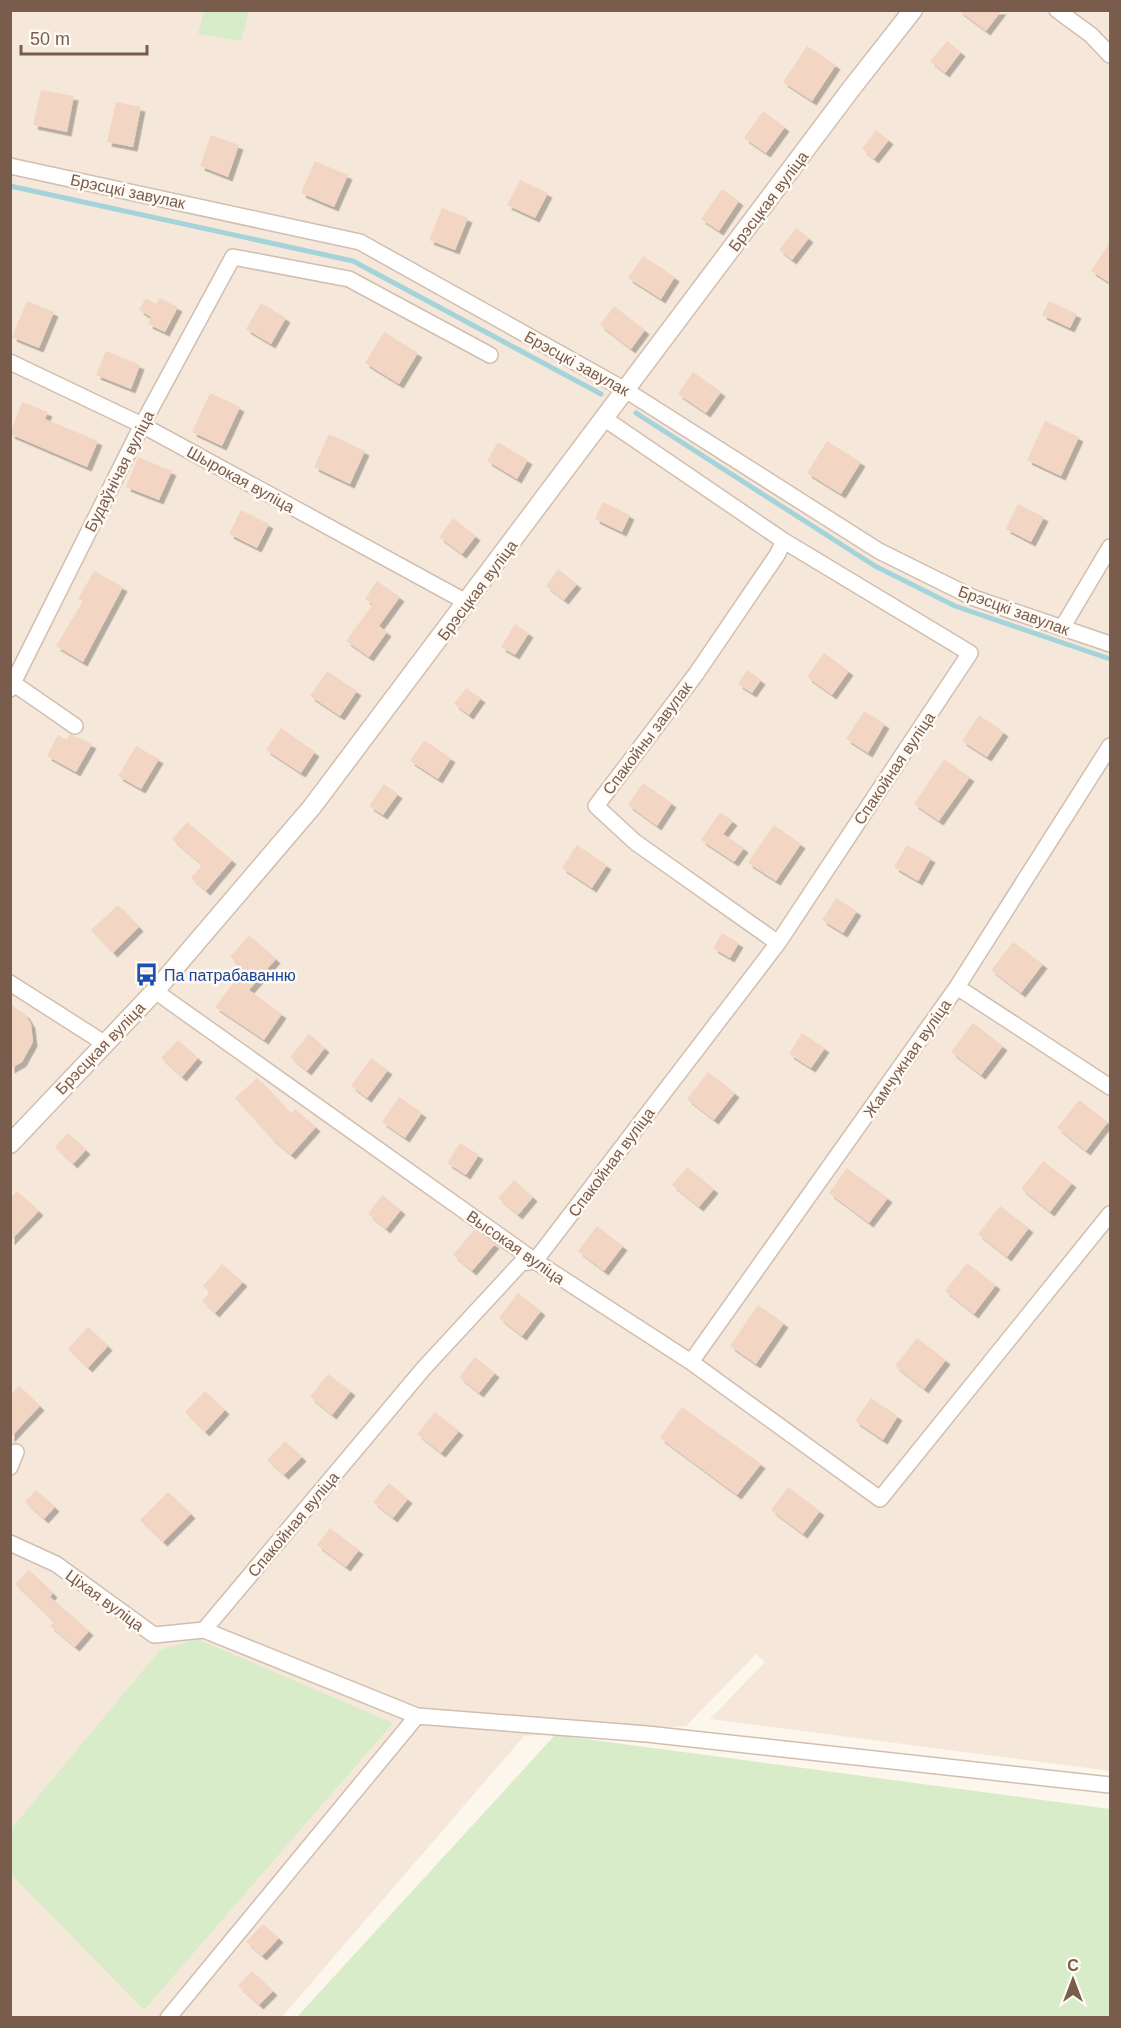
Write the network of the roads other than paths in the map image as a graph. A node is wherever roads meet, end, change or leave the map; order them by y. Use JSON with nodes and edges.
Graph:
{"nodes":[{"id":1,"x":913,"y":10,"type":"edge"},
{"id":2,"x":1057,"y":10,"type":"edge"},
{"id":3,"x":1110,"y":56,"type":"edge"},
{"id":4,"x":10,"y":166,"type":"edge"},
{"id":5,"x":490,"y":355,"type":"dead end"},
{"id":6,"x":10,"y":362,"type":"edge"},
{"id":7,"x":627,"y":391,"type":"junction"},
{"id":8,"x":604,"y":419,"type":"junction"},
{"id":9,"x":142,"y":424,"type":"junction"},
{"id":10,"x":784,"y":541,"type":"junction"},
{"id":11,"x":1110,"y":548,"type":"edge"},
{"id":12,"x":468,"y":603,"type":"junction"},
{"id":13,"x":1062,"y":628,"type":"junction"},
{"id":14,"x":1110,"y":644,"type":"edge"},
{"id":15,"x":12,"y":684,"type":"edge"},
{"id":16,"x":75,"y":726,"type":"dead end"},
{"id":17,"x":1110,"y":746,"type":"edge"},
{"id":18,"x":778,"y":943,"type":"junction"},
{"id":19,"x":10,"y":983,"type":"edge"},
{"id":20,"x":957,"y":987,"type":"junction"},
{"id":21,"x":155,"y":991,"type":"junction"},
{"id":22,"x":104,"y":1043,"type":"junction"},
{"id":23,"x":1110,"y":1087,"type":"edge"},
{"id":24,"x":10,"y":1144,"type":"edge"},
{"id":25,"x":1110,"y":1214,"type":"edge"},
{"id":26,"x":535,"y":1261,"type":"junction"},
{"id":27,"x":691,"y":1362,"type":"junction"},
{"id":28,"x":16,"y":1452,"type":"dead end"},
{"id":29,"x":10,"y":1467,"type":"edge"},
{"id":30,"x":10,"y":1543,"type":"edge"},
{"id":31,"x":204,"y":1630,"type":"junction"},
{"id":32,"x":417,"y":1716,"type":"junction"},
{"id":33,"x":1110,"y":1785,"type":"edge"},
{"id":34,"x":168,"y":2018,"type":"edge"}],
"edges":[{"from":1,"to":7,"type":"street","name":"Брэсцкая вуліца"},
{"from":2,"to":3,"type":"street"},
{"from":4,"to":7,"type":"street","name":"Брэсцкі завулак"},
{"from":5,"to":9,"type":"street","name":"Будаўнічая вуліца"},
{"from":6,"to":9,"type":"street","name":"Шырокая вуліца"},
{"from":7,"to":8,"type":"street","name":"Брэсцкая вуліца"},
{"from":7,"to":13,"type":"street","name":"Брэсцкі завулак"},
{"from":8,"to":10,"type":"street"},
{"from":8,"to":12,"type":"street","name":"Брэсцкая вуліца"},
{"from":9,"to":12,"type":"street","name":"Шырокая вуліца"},
{"from":9,"to":15,"type":"street","name":"Будаўнічая вуліца"},
{"from":10,"to":18,"type":"street","name":"Спакойны завулак"},
{"from":10,"to":18,"type":"street","name":"Спакойная вуліца"},
{"from":11,"to":13,"type":"street"},
{"from":12,"to":21,"type":"street","name":"Брэсцкая вуліца"},
{"from":13,"to":14,"type":"street","name":"Брэсцкі завулак"},
{"from":15,"to":16,"type":"street"},
{"from":17,"to":20,"type":"street","name":"Жамчужная вуліца"},
{"from":18,"to":26,"type":"street","name":"Спакойная вуліца"},
{"from":19,"to":22,"type":"street"},
{"from":20,"to":23,"type":"street"},
{"from":20,"to":27,"type":"street","name":"Жамчужная вуліца"},
{"from":21,"to":22,"type":"street","name":"Брэсцкая вуліца"},
{"from":21,"to":26,"type":"street","name":"Высокая вуліца"},
{"from":22,"to":24,"type":"street","name":"Брэсцкая вуліца"},
{"from":25,"to":27,"type":"street","name":"Высокая вуліца"},
{"from":26,"to":27,"type":"street","name":"Высокая вуліца"},
{"from":26,"to":31,"type":"street","name":"Спакойная вуліца"},
{"from":28,"to":29,"type":"street"},
{"from":30,"to":31,"type":"street","name":"Ціхая вуліца"},
{"from":31,"to":32,"type":"street"},
{"from":32,"to":33,"type":"street"},
{"from":32,"to":34,"type":"street"}]}
